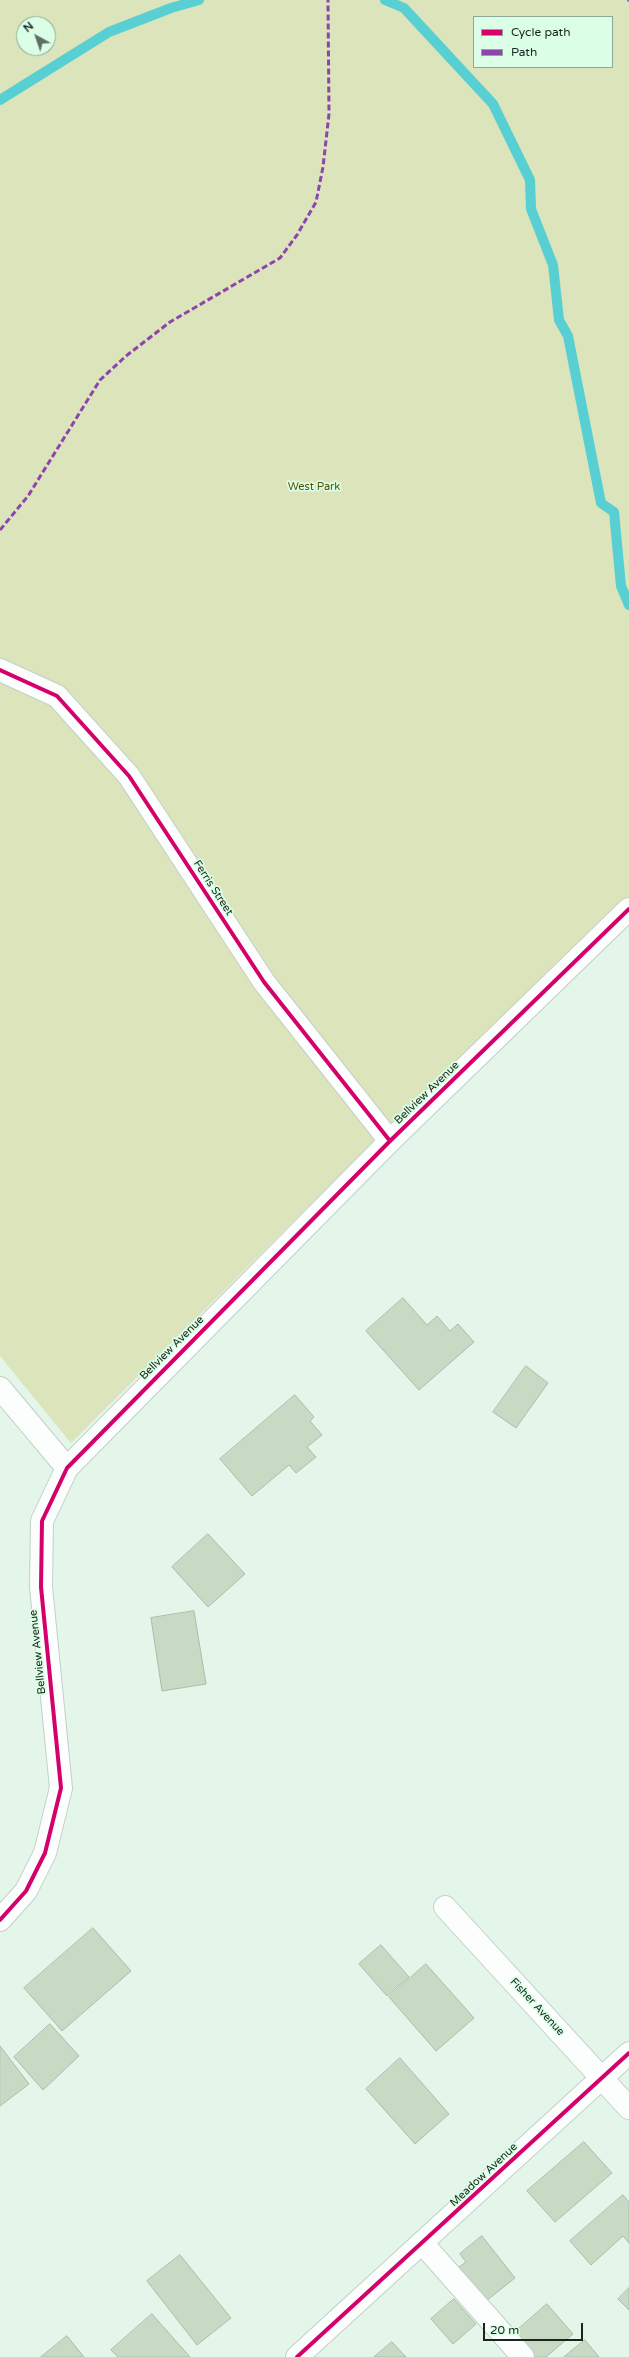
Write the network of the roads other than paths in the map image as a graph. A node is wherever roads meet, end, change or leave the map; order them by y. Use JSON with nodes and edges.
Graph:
{"nodes":[{"id":1,"x":0,"y":670,"type":"edge"},
{"id":2,"x":629,"y":908,"type":"edge"},
{"id":3,"x":390,"y":1141,"type":"junction"},
{"id":4,"x":0,"y":1388,"type":"edge"},
{"id":5,"x":67,"y":1468,"type":"junction"},
{"id":6,"x":445,"y":1907,"type":"dead end"},
{"id":7,"x":0,"y":1920,"type":"edge"},
{"id":8,"x":629,"y":2053,"type":"edge"},
{"id":9,"x":602,"y":2077,"type":"junction"},
{"id":10,"x":629,"y":2108,"type":"edge"},
{"id":11,"x":423,"y":2244,"type":"junction"},
{"id":12,"x":297,"y":2357,"type":"edge"},
{"id":13,"x":523,"y":2357,"type":"edge"}],
"edges":[{"from":1,"to":3,"type":"street","name":"Ferris Street"},
{"from":2,"to":3,"type":"street","name":"Bellview Avenue"},
{"from":3,"to":5,"type":"street","name":"Bellview Avenue"},
{"from":4,"to":5,"type":"street"},
{"from":5,"to":7,"type":"street","name":"Bellview Avenue"},
{"from":6,"to":9,"type":"street","name":"Fisher Avenue"},
{"from":8,"to":9,"type":"street","name":"Meadow Avenue"},
{"from":9,"to":10,"type":"street","name":"Fisher Avenue"},
{"from":9,"to":11,"type":"street","name":"Meadow Avenue"},
{"from":11,"to":12,"type":"street","name":"Meadow Avenue"},
{"from":11,"to":13,"type":"street"}]}
